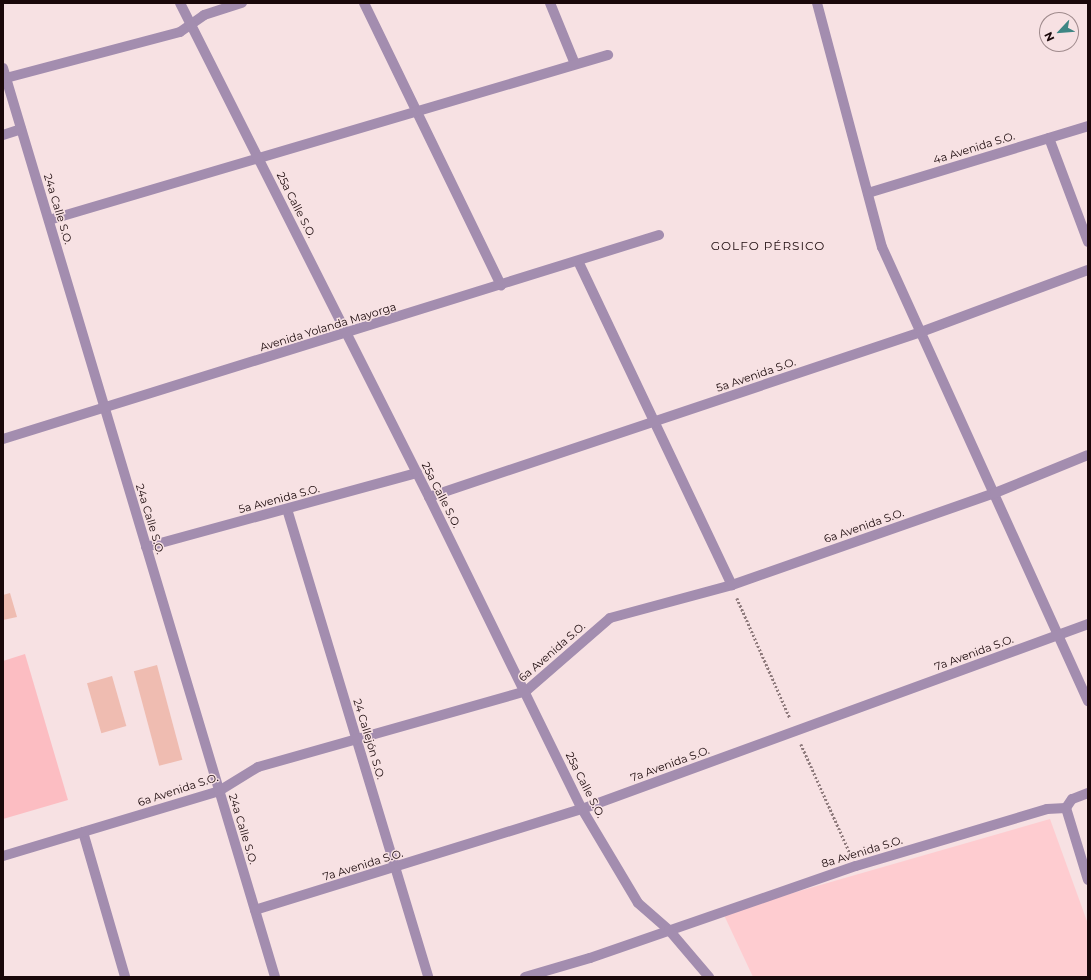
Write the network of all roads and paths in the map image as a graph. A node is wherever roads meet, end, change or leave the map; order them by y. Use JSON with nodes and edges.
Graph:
{"nodes":[{"id":1,"x":180,"y":3,"type":"edge"},
{"id":2,"x":242,"y":3,"type":"edge"},
{"id":3,"x":364,"y":3,"type":"edge"},
{"id":4,"x":550,"y":3,"type":"edge"},
{"id":5,"x":817,"y":3,"type":"edge"},
{"id":6,"x":192,"y":24,"type":"junction"},
{"id":7,"x":608,"y":55,"type":"dead end"},
{"id":8,"x":575,"y":64,"type":"junction"},
{"id":9,"x":3,"y":68,"type":"edge"},
{"id":10,"x":6,"y":78,"type":"junction"},
{"id":11,"x":415,"y":112,"type":"junction"},
{"id":12,"x":1088,"y":126,"type":"edge"},
{"id":13,"x":21,"y":129,"type":"junction"},
{"id":14,"x":3,"y":135,"type":"edge"},
{"id":15,"x":1049,"y":138,"type":"junction"},
{"id":16,"x":258,"y":158,"type":"junction"},
{"id":17,"x":868,"y":192,"type":"junction"},
{"id":18,"x":48,"y":220,"type":"junction"},
{"id":19,"x":659,"y":235,"type":"dead end"},
{"id":20,"x":1088,"y":242,"type":"edge"},
{"id":21,"x":578,"y":261,"type":"junction"},
{"id":22,"x":1088,"y":270,"type":"edge"},
{"id":23,"x":502,"y":285,"type":"junction"},
{"id":24,"x":920,"y":332,"type":"junction"},
{"id":25,"x":348,"y":334,"type":"junction"},
{"id":26,"x":105,"y":409,"type":"junction"},
{"id":27,"x":656,"y":421,"type":"junction"},
{"id":28,"x":3,"y":439,"type":"edge"},
{"id":29,"x":1088,"y":455,"type":"edge"},
{"id":30,"x":417,"y":473,"type":"junction"},
{"id":31,"x":995,"y":493,"type":"junction"},
{"id":32,"x":429,"y":497,"type":"junction"},
{"id":33,"x":287,"y":509,"type":"junction"},
{"id":34,"x":146,"y":547,"type":"junction"},
{"id":35,"x":732,"y":585,"type":"junction"},
{"id":36,"x":1088,"y":624,"type":"edge"},
{"id":37,"x":1058,"y":635,"type":"junction"},
{"id":38,"x":526,"y":691,"type":"junction"},
{"id":39,"x":1088,"y":702,"type":"edge"},
{"id":40,"x":796,"y":731,"type":"junction"},
{"id":41,"x":357,"y":739,"type":"junction"},
{"id":42,"x":219,"y":791,"type":"junction"},
{"id":43,"x":1088,"y":793,"type":"edge"},
{"id":44,"x":1066,"y":808,"type":"junction"},
{"id":45,"x":582,"y":809,"type":"junction"},
{"id":46,"x":83,"y":832,"type":"junction"},
{"id":47,"x":3,"y":856,"type":"edge"},
{"id":48,"x":856,"y":866,"type":"junction"},
{"id":49,"x":395,"y":867,"type":"junction"},
{"id":50,"x":1088,"y":879,"type":"edge"},
{"id":51,"x":255,"y":910,"type":"junction"},
{"id":52,"x":669,"y":930,"type":"junction"},
{"id":53,"x":125,"y":977,"type":"edge"},
{"id":54,"x":275,"y":977,"type":"edge"},
{"id":55,"x":428,"y":977,"type":"edge"},
{"id":56,"x":525,"y":977,"type":"edge"},
{"id":57,"x":709,"y":977,"type":"edge"}],
"edges":[{"from":1,"to":6,"type":"street","name":"25a Calle S.O."},
{"from":2,"to":6,"type":"street"},
{"from":3,"to":11,"type":"street"},
{"from":4,"to":8,"type":"street"},
{"from":5,"to":17,"type":"street"},
{"from":6,"to":10,"type":"street"},
{"from":6,"to":16,"type":"street","name":"25a Calle S.O."},
{"from":7,"to":8,"type":"street"},
{"from":8,"to":11,"type":"street"},
{"from":9,"to":10,"type":"street","name":"24a Calle S.O."},
{"from":10,"to":13,"type":"street","name":"24a Calle S.O."},
{"from":11,"to":16,"type":"street"},
{"from":11,"to":23,"type":"street"},
{"from":12,"to":15,"type":"street","name":"4a Avenida S.O."},
{"from":13,"to":14,"type":"street"},
{"from":13,"to":18,"type":"street","name":"24a Calle S.O."},
{"from":15,"to":17,"type":"street","name":"4a Avenida S.O."},
{"from":15,"to":20,"type":"street"},
{"from":16,"to":18,"type":"street"},
{"from":16,"to":25,"type":"street","name":"25a Calle S.O."},
{"from":17,"to":24,"type":"street"},
{"from":18,"to":26,"type":"street","name":"24a Calle S.O."},
{"from":19,"to":21,"type":"street","name":"Avenida Yolanda Mayorga"},
{"from":21,"to":23,"type":"street","name":"Avenida Yolanda Mayorga"},
{"from":21,"to":27,"type":"street"},
{"from":22,"to":24,"type":"street","name":"5a Avenida S.O."},
{"from":23,"to":25,"type":"street","name":"Avenida Yolanda Mayorga"},
{"from":24,"to":27,"type":"street","name":"5a Avenida S.O."},
{"from":24,"to":31,"type":"street"},
{"from":25,"to":26,"type":"street","name":"Avenida Yolanda Mayorga"},
{"from":25,"to":30,"type":"street","name":"25a Calle S.O."},
{"from":26,"to":28,"type":"street","name":"Avenida Yolanda Mayorga"},
{"from":26,"to":34,"type":"street","name":"24a Calle S.O."},
{"from":27,"to":32,"type":"street","name":"5a Avenida S.O."},
{"from":27,"to":35,"type":"street"},
{"from":29,"to":31,"type":"street","name":"6a Avenida S.O."},
{"from":30,"to":32,"type":"street","name":"25a Calle S.O."},
{"from":30,"to":33,"type":"street","name":"5a Avenida S.O."},
{"from":31,"to":35,"type":"street","name":"6a Avenida S.O."},
{"from":31,"to":37,"type":"street"},
{"from":32,"to":38,"type":"street","name":"25a Calle S.O."},
{"from":33,"to":34,"type":"street","name":"5a Avenida S.O."},
{"from":33,"to":41,"type":"street","name":"24 Callejón S.O."},
{"from":34,"to":42,"type":"street","name":"24a Calle S.O."},
{"from":35,"to":38,"type":"street","name":"6a Avenida S.O."},
{"from":35,"to":40,"type":"path"},
{"from":36,"to":37,"type":"street","name":"7a Avenida S.O."},
{"from":37,"to":39,"type":"street"},
{"from":37,"to":40,"type":"street","name":"7a Avenida S.O."},
{"from":38,"to":41,"type":"street","name":"6a Avenida S.O."},
{"from":38,"to":45,"type":"street","name":"25a Calle S.O."},
{"from":40,"to":45,"type":"street","name":"7a Avenida S.O."},
{"from":40,"to":48,"type":"path"},
{"from":41,"to":42,"type":"street","name":"6a Avenida S.O."},
{"from":41,"to":49,"type":"street","name":"24 Callejón S.O."},
{"from":42,"to":46,"type":"street","name":"6a Avenida S.O."},
{"from":42,"to":51,"type":"street","name":"24a Calle S.O."},
{"from":43,"to":44,"type":"street"},
{"from":44,"to":48,"type":"street","name":"8a Avenida S.O."},
{"from":44,"to":50,"type":"street"},
{"from":45,"to":49,"type":"street","name":"7a Avenida S.O."},
{"from":45,"to":52,"type":"street","name":"25a Calle S.O."},
{"from":46,"to":47,"type":"street","name":"6a Avenida S.O."},
{"from":46,"to":53,"type":"street"},
{"from":48,"to":52,"type":"street","name":"8a Avenida S.O."},
{"from":49,"to":51,"type":"street","name":"7a Avenida S.O."},
{"from":49,"to":55,"type":"street","name":"24 Callejón S.O."},
{"from":51,"to":54,"type":"street","name":"24a Calle S.O."},
{"from":52,"to":56,"type":"street","name":"8a Avenida S.O."},
{"from":52,"to":57,"type":"street","name":"25a Calle S.O."}]}
